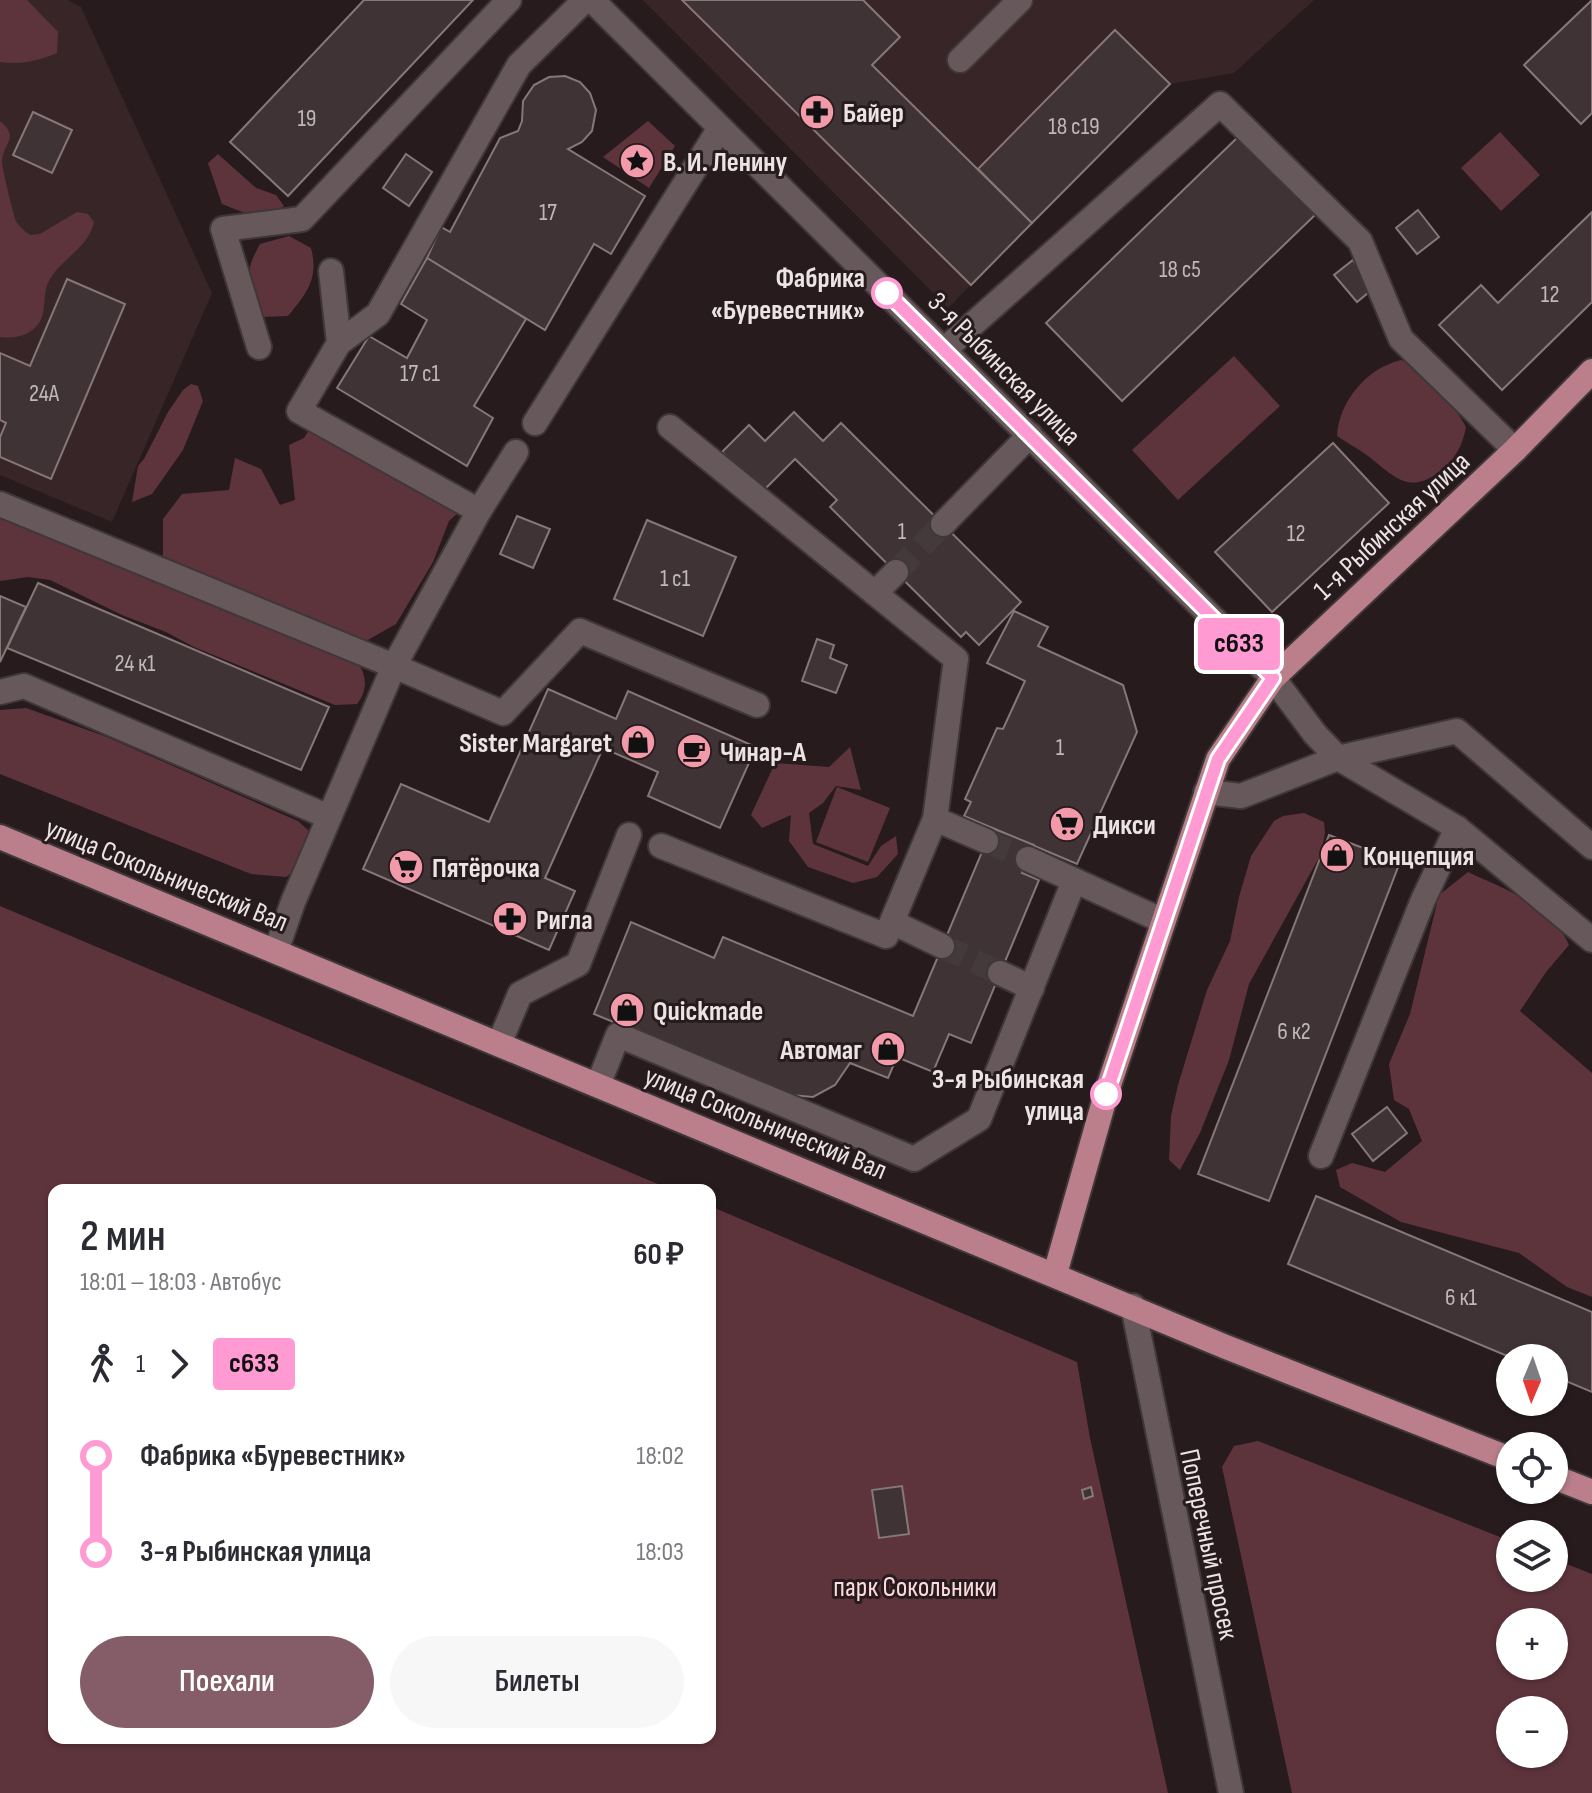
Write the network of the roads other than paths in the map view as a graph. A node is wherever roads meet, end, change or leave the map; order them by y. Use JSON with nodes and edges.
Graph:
{"nodes":[{"id":1,"x":509,"y":0,"type":"edge"},
{"id":2,"x":585,"y":0,"type":"edge"},
{"id":3,"x":592,"y":0,"type":"edge"},
{"id":4,"x":1020,"y":0,"type":"edge"},
{"id":5,"x":960,"y":60,"type":"dead end"},
{"id":6,"x":720,"y":128,"type":"junction"},
{"id":7,"x":331,"y":271,"type":"dead end"},
{"id":8,"x":339,"y":343,"type":"junction"},
{"id":9,"x":259,"y":347,"type":"dead end"},
{"id":10,"x":944,"y":350,"type":"junction"},
{"id":11,"x":1592,"y":371,"type":"edge"},
{"id":12,"x":535,"y":423,"type":"dead end"},
{"id":13,"x":670,"y":427,"type":"dead end"},
{"id":14,"x":1030,"y":435,"type":"junction"},
{"id":15,"x":1515,"y":450,"type":"junction"},
{"id":16,"x":516,"y":452,"type":"dead end"},
{"id":17,"x":0,"y":504,"type":"edge"},
{"id":18,"x":479,"y":511,"type":"junction"},
{"id":19,"x":943,"y":524,"type":"tunnel mouth"},
{"id":20,"x":896,"y":572,"type":"tunnel mouth"},
{"id":21,"x":875,"y":593,"type":"junction"},
{"id":22,"x":394,"y":666,"type":"junction"},
{"id":23,"x":1273,"y":678,"type":"junction"},
{"id":24,"x":0,"y":692,"type":"edge"},
{"id":25,"x":757,"y":705,"type":"dead end"},
{"id":26,"x":1338,"y":758,"type":"junction"},
{"id":27,"x":1206,"y":792,"type":"junction"},
{"id":28,"x":329,"y":817,"type":"junction"},
{"id":29,"x":935,"y":819,"type":"junction"},
{"id":30,"x":1457,"y":828,"type":"junction"},
{"id":31,"x":629,"y":835,"type":"dead end"},
{"id":32,"x":0,"y":837,"type":"edge"},
{"id":33,"x":986,"y":841,"type":"tunnel mouth"},
{"id":34,"x":661,"y":846,"type":"dead end"},
{"id":35,"x":1592,"y":847,"type":"edge"},
{"id":36,"x":1028,"y":859,"type":"tunnel mouth"},
{"id":37,"x":1074,"y":881,"type":"junction"},
{"id":38,"x":1163,"y":921,"type":"junction"},
{"id":39,"x":892,"y":922,"type":"junction"},
{"id":40,"x":1592,"y":940,"type":"edge"},
{"id":41,"x":942,"y":946,"type":"tunnel mouth"},
{"id":42,"x":276,"y":951,"type":"junction"},
{"id":43,"x":1000,"y":973,"type":"tunnel mouth"},
{"id":44,"x":1032,"y":988,"type":"junction"},
{"id":45,"x":499,"y":1044,"type":"junction"},
{"id":46,"x":598,"y":1085,"type":"junction"},
{"id":47,"x":1321,"y":1156,"type":"dead end"},
{"id":48,"x":1055,"y":1274,"type":"junction"},
{"id":49,"x":1133,"y":1306,"type":"junction"},
{"id":50,"x":1496,"y":1453,"type":"edge"},
{"id":51,"x":1568,"y":1483,"type":"edge"},
{"id":52,"x":1592,"y":1492,"type":"edge"},
{"id":53,"x":1231,"y":1793,"type":"edge"}],
"edges":[{"from":1,"to":9,"type":"street"},
{"from":2,"to":8,"type":"street"},
{"from":3,"to":6,"type":"street","name":"3-я Рыбинская улица"},
{"from":4,"to":5,"type":"street"},
{"from":6,"to":10,"type":"street","name":"3-я Рыбинская улица"},
{"from":6,"to":12,"type":"street"},
{"from":7,"to":8,"type":"street"},
{"from":8,"to":18,"type":"street"},
{"from":10,"to":14,"type":"street","name":"3-я Рыбинская улица"},
{"from":10,"to":15,"type":"street"},
{"from":11,"to":15,"type":"main road","name":"1-я Рыбинская улица"},
{"from":13,"to":21,"type":"street"},
{"from":14,"to":19,"type":"street"},
{"from":14,"to":23,"type":"street","name":"3-я Рыбинская улица"},
{"from":15,"to":23,"type":"main road","name":"1-я Рыбинская улица"},
{"from":16,"to":18,"type":"street"},
{"from":17,"to":22,"type":"street"},
{"from":18,"to":22,"type":"street"},
{"from":20,"to":21,"type":"street"},
{"from":21,"to":29,"type":"street"},
{"from":22,"to":25,"type":"street"},
{"from":22,"to":28,"type":"street"},
{"from":23,"to":26,"type":"street","name":"3-я Рыбинская улица"},
{"from":23,"to":27,"type":"main road","name":"1-я Рыбинская улица"},
{"from":24,"to":28,"type":"street"},
{"from":26,"to":27,"type":"street"},
{"from":26,"to":30,"type":"street","name":"3-я Рыбинская улица"},
{"from":26,"to":35,"type":"street"},
{"from":27,"to":38,"type":"main road","name":"1-я Рыбинская улица"},
{"from":28,"to":42,"type":"street"},
{"from":29,"to":33,"type":"street"},
{"from":29,"to":39,"type":"street"},
{"from":30,"to":40,"type":"street","name":"3-я Рыбинская улица"},
{"from":30,"to":47,"type":"street"},
{"from":31,"to":45,"type":"street"},
{"from":32,"to":42,"type":"main road","name":"улица Сокольнический Вал"},
{"from":34,"to":39,"type":"street"},
{"from":36,"to":37,"type":"street"},
{"from":37,"to":38,"type":"street"},
{"from":37,"to":44,"type":"street"},
{"from":38,"to":48,"type":"main road","name":"1-я Рыбинская улица"},
{"from":39,"to":41,"type":"street"},
{"from":42,"to":45,"type":"main road","name":"улица Сокольнический Вал"},
{"from":43,"to":44,"type":"street"},
{"from":44,"to":46,"type":"street"},
{"from":45,"to":46,"type":"main road","name":"улица Сокольнический Вал"},
{"from":46,"to":48,"type":"main road","name":"улица Сокольнический Вал"},
{"from":48,"to":49,"type":"main road","name":"улица Сокольнический Вал"},
{"from":49,"to":50,"type":"main road","name":"улица Сокольнический Вал"},
{"from":49,"to":53,"type":"street","name":"Поперечный просек"},
{"from":51,"to":52,"type":"main road"}]}
